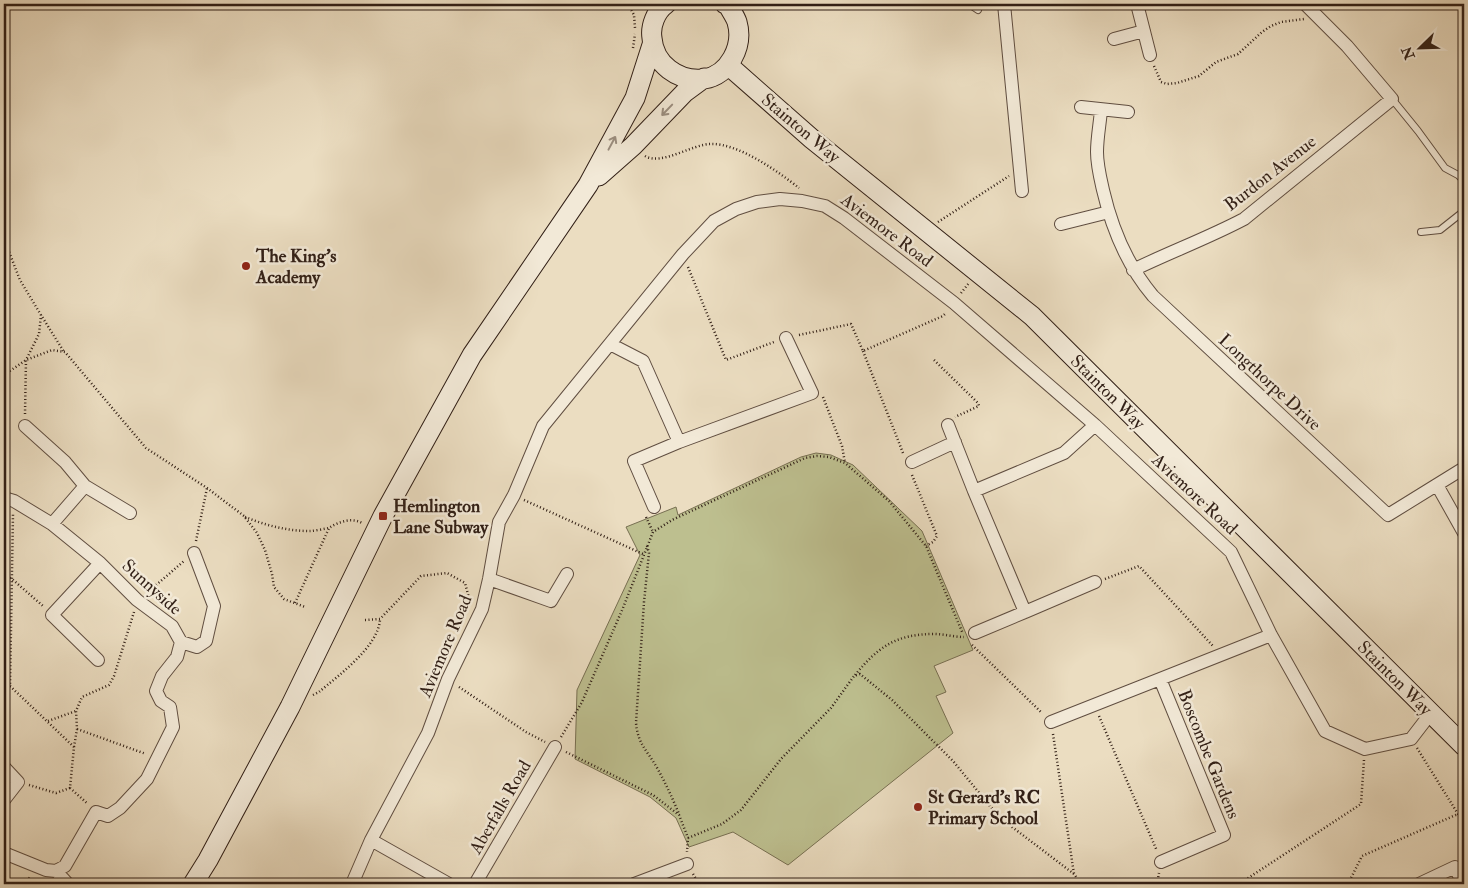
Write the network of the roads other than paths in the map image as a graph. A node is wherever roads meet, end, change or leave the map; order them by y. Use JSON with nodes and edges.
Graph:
{"nodes":[{"id":1,"x":646,"y":4,"type":"edge"},
{"id":2,"x":666,"y":4,"type":"edge"},
{"id":3,"x":725,"y":4,"type":"edge"},
{"id":4,"x":969,"y":4,"type":"edge"},
{"id":5,"x":1004,"y":4,"type":"edge"},
{"id":6,"x":1137,"y":4,"type":"edge"},
{"id":7,"x":1309,"y":8,"type":"edge"},
{"id":8,"x":978,"y":10,"type":"dead end"},
{"id":9,"x":740,"y":12,"type":"edge"},
{"id":10,"x":653,"y":22,"type":"junction"},
{"id":11,"x":1144,"y":31,"type":"junction"},
{"id":12,"x":1114,"y":39,"type":"dead end"},
{"id":13,"x":652,"y":44,"type":"junction"},
{"id":14,"x":1150,"y":55,"type":"road end"},
{"id":15,"x":728,"y":65,"type":"junction"},
{"id":16,"x":704,"y":78,"type":"junction"},
{"id":17,"x":1392,"y":99,"type":"junction"},
{"id":18,"x":1081,"y":107,"type":"dead end"},
{"id":19,"x":1101,"y":110,"type":"junction"},
{"id":20,"x":1128,"y":112,"type":"dead end"},
{"id":21,"x":1464,"y":181,"type":"edge"},
{"id":22,"x":588,"y":185,"type":"junction"},
{"id":23,"x":1022,"y":191,"type":"dead end"},
{"id":24,"x":1464,"y":211,"type":"edge"},
{"id":25,"x":1109,"y":212,"type":"junction"},
{"id":26,"x":1061,"y":224,"type":"dead end"},
{"id":27,"x":1421,"y":232,"type":"dead end"},
{"id":28,"x":1133,"y":270,"type":"junction"},
{"id":29,"x":786,"y":338,"type":"road end"},
{"id":30,"x":610,"y":344,"type":"junction"},
{"id":31,"x":948,"y":425,"type":"road end"},
{"id":32,"x":1095,"y":425,"type":"junction"},
{"id":33,"x":25,"y":426,"type":"road end"},
{"id":34,"x":679,"y":442,"type":"junction"},
{"id":35,"x":955,"y":442,"type":"junction"},
{"id":36,"x":909,"y":463,"type":"road end"},
{"id":37,"x":1464,"y":468,"type":"edge"},
{"id":38,"x":1437,"y":485,"type":"junction"},
{"id":39,"x":86,"y":486,"type":"junction"},
{"id":40,"x":974,"y":492,"type":"junction"},
{"id":41,"x":9,"y":499,"type":"edge"},
{"id":42,"x":654,"y":508,"type":"dead end"},
{"id":43,"x":130,"y":513,"type":"dead end"},
{"id":44,"x":52,"y":524,"type":"junction"},
{"id":45,"x":1464,"y":533,"type":"edge"},
{"id":46,"x":194,"y":553,"type":"dead end"},
{"id":47,"x":100,"y":563,"type":"junction"},
{"id":48,"x":567,"y":574,"type":"dead end"},
{"id":49,"x":489,"y":579,"type":"junction"},
{"id":50,"x":1095,"y":582,"type":"road end"},
{"id":51,"x":1025,"y":612,"type":"junction"},
{"id":52,"x":1271,"y":635,"type":"junction"},
{"id":53,"x":970,"y":638,"type":"road end"},
{"id":54,"x":181,"y":642,"type":"junction"},
{"id":55,"x":98,"y":660,"type":"dead end"},
{"id":56,"x":1160,"y":679,"type":"junction"},
{"id":57,"x":1431,"y":713,"type":"junction"},
{"id":58,"x":1051,"y":722,"type":"road end"},
{"id":59,"x":1464,"y":746,"type":"edge"},
{"id":60,"x":555,"y":747,"type":"road end"},
{"id":61,"x":4,"y":767,"type":"edge"},
{"id":62,"x":4,"y":800,"type":"edge"},
{"id":63,"x":371,"y":840,"type":"junction"},
{"id":64,"x":4,"y":853,"type":"edge"},
{"id":65,"x":208,"y":860,"type":"junction"},
{"id":66,"x":1161,"y":862,"type":"road end"},
{"id":67,"x":687,"y":864,"type":"dead end"},
{"id":68,"x":56,"y":871,"type":"junction"},
{"id":69,"x":68,"y":884,"type":"edge"},
{"id":70,"x":193,"y":884,"type":"edge"},
{"id":71,"x":197,"y":884,"type":"edge"},
{"id":72,"x":352,"y":884,"type":"edge"},
{"id":73,"x":449,"y":884,"type":"edge"},
{"id":74,"x":475,"y":884,"type":"edge"},
{"id":75,"x":634,"y":884,"type":"edge"},
{"id":76,"x":1418,"y":884,"type":"edge"},
{"id":77,"x":1463,"y":884,"type":"edge"}],
"edges":[{"from":1,"to":10,"type":"main road"},
{"from":2,"to":10,"type":"main road"},
{"from":3,"to":9,"type":"main road"},
{"from":4,"to":8,"type":"lane"},
{"from":5,"to":23,"type":"street"},
{"from":6,"to":11,"type":"street"},
{"from":7,"to":17,"type":"street"},
{"from":9,"to":15,"type":"main road"},
{"from":10,"to":13,"type":"main road"},
{"from":11,"to":12,"type":"street"},
{"from":11,"to":14,"type":"street"},
{"from":13,"to":16,"type":"main road"},
{"from":22,"to":13,"type":"main road","one_way":true},
{"from":15,"to":16,"type":"main road"},
{"from":15,"to":57,"type":"main road","name":"Stainton Way"},
{"from":16,"to":22,"type":"main road","one_way":true},
{"from":17,"to":21,"type":"lane"},
{"from":17,"to":28,"type":"street","name":"Burdon Avenue"},
{"from":18,"to":19,"type":"street"},
{"from":19,"to":20,"type":"street"},
{"from":19,"to":25,"type":"street","name":"Longthorpe Drive"},
{"from":22,"to":65,"type":"main road"},
{"from":24,"to":27,"type":"lane"},
{"from":25,"to":26,"type":"street"},
{"from":25,"to":28,"type":"street","name":"Longthorpe Drive"},
{"from":28,"to":38,"type":"street","name":"Longthorpe Drive"},
{"from":29,"to":34,"type":"street"},
{"from":30,"to":32,"type":"street","name":"Aviemore Road"},
{"from":30,"to":34,"type":"street"},
{"from":30,"to":49,"type":"street","name":"Aviemore Road"},
{"from":31,"to":35,"type":"street"},
{"from":32,"to":40,"type":"street"},
{"from":32,"to":52,"type":"street","name":"Aviemore Road"},
{"from":33,"to":39,"type":"street"},
{"from":34,"to":42,"type":"street"},
{"from":35,"to":36,"type":"street"},
{"from":35,"to":40,"type":"street"},
{"from":37,"to":38,"type":"street"},
{"from":38,"to":45,"type":"street"},
{"from":39,"to":43,"type":"street"},
{"from":39,"to":44,"type":"street"},
{"from":40,"to":51,"type":"street"},
{"from":41,"to":44,"type":"street","name":"Sunnyside"},
{"from":44,"to":47,"type":"street","name":"Sunnyside"},
{"from":46,"to":54,"type":"street"},
{"from":47,"to":54,"type":"street","name":"Sunnyside"},
{"from":47,"to":55,"type":"street"},
{"from":48,"to":49,"type":"street"},
{"from":49,"to":63,"type":"street","name":"Aviemore Road"},
{"from":50,"to":51,"type":"street"},
{"from":51,"to":53,"type":"street"},
{"from":52,"to":56,"type":"street","name":"Boscombe Gardens"},
{"from":52,"to":57,"type":"street","name":"Aviemore Road"},
{"from":54,"to":68,"type":"street","name":"Sunnyside"},
{"from":56,"to":58,"type":"street"},
{"from":56,"to":66,"type":"street","name":"Boscombe Gardens"},
{"from":57,"to":59,"type":"main road","name":"Stainton Way"},
{"from":60,"to":74,"type":"street","name":"Aberfalls Road"},
{"from":61,"to":62,"type":"street"},
{"from":63,"to":72,"type":"street","name":"Aviemore Road"},
{"from":63,"to":73,"type":"street"},
{"from":64,"to":68,"type":"street"},
{"from":65,"to":70,"type":"main road"},
{"from":65,"to":71,"type":"main road"},
{"from":67,"to":75,"type":"street"},
{"from":68,"to":69,"type":"street"},
{"from":76,"to":77,"type":"street"}]}
